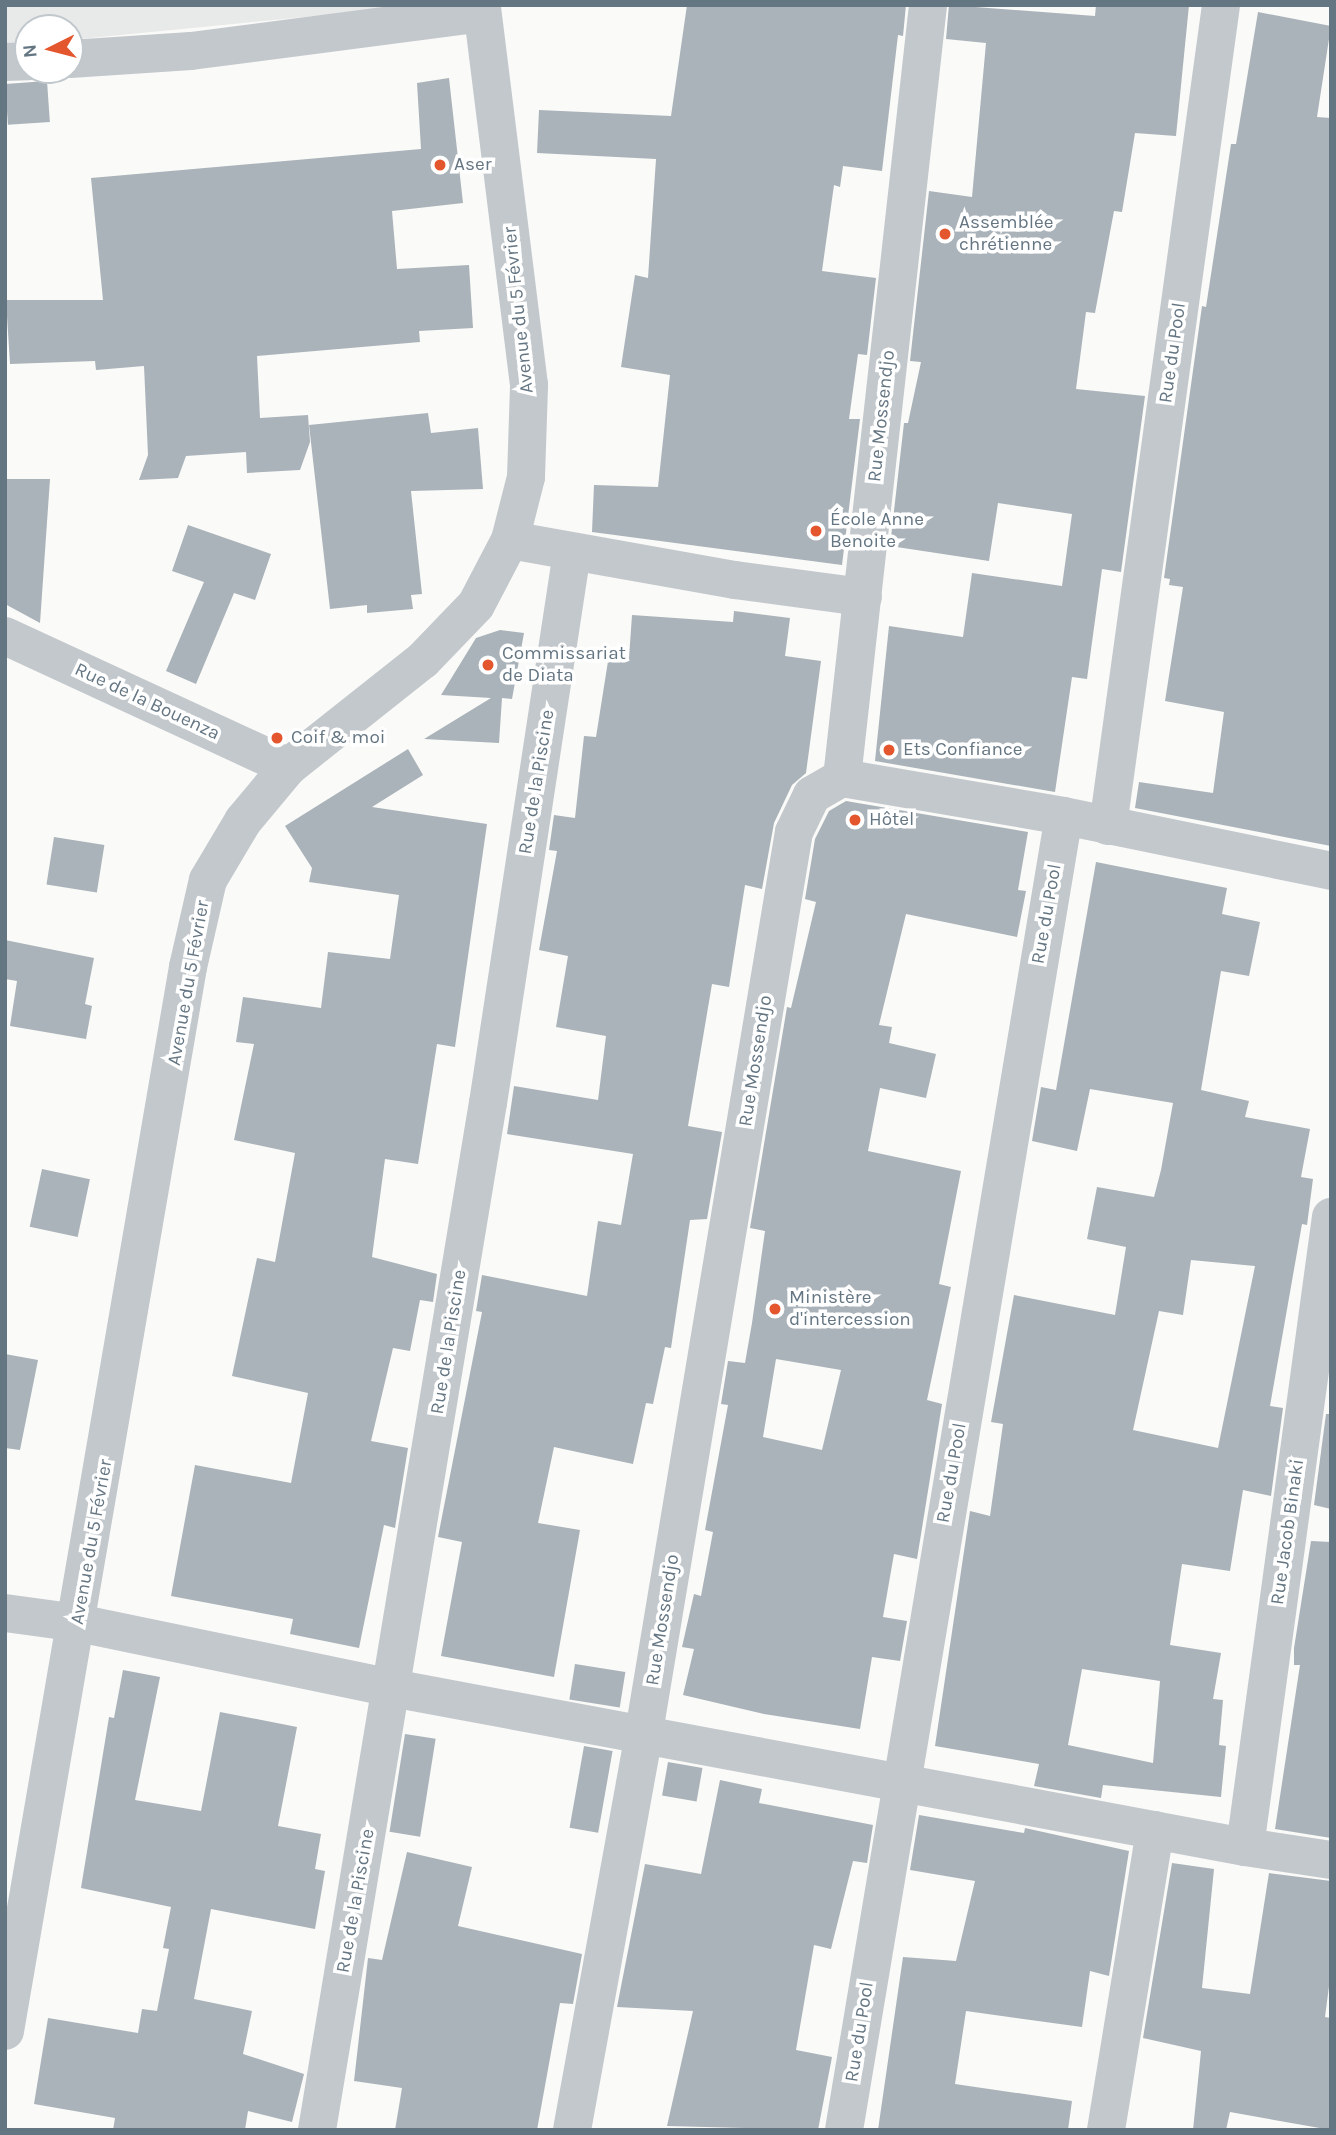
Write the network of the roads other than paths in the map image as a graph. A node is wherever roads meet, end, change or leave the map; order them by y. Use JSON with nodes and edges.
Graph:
{"nodes":[{"id":1,"x":928,"y":5,"type":"edge"},
{"id":2,"x":1221,"y":5,"type":"edge"},
{"id":3,"x":482,"y":9,"type":"edge"},
{"id":4,"x":84,"y":58,"type":"edge"},
{"id":5,"x":510,"y":540,"type":"junction"},
{"id":6,"x":572,"y":552,"type":"junction"},
{"id":7,"x":863,"y":597,"type":"junction"},
{"id":8,"x":5,"y":636,"type":"edge"},
{"id":9,"x":288,"y":767,"type":"junction"},
{"id":10,"x":842,"y":778,"type":"junction"},
{"id":11,"x":1064,"y":816,"type":"junction"},
{"id":12,"x":1108,"y":826,"type":"junction"},
{"id":13,"x":1331,"y":872,"type":"edge"},
{"id":14,"x":1331,"y":1217,"type":"edge"},
{"id":15,"x":5,"y":1613,"type":"edge"},
{"id":16,"x":78,"y":1623,"type":"junction"},
{"id":17,"x":392,"y":1688,"type":"junction"},
{"id":18,"x":644,"y":1732,"type":"junction"},
{"id":19,"x":899,"y":1783,"type":"junction"},
{"id":20,"x":1155,"y":1830,"type":"junction"},
{"id":21,"x":1245,"y":1847,"type":"junction"},
{"id":22,"x":1331,"y":1860,"type":"edge"},
{"id":23,"x":5,"y":2031,"type":"edge"},
{"id":24,"x":317,"y":2130,"type":"edge"},
{"id":25,"x":572,"y":2130,"type":"edge"},
{"id":26,"x":844,"y":2130,"type":"edge"},
{"id":27,"x":1106,"y":2130,"type":"edge"}],
"edges":[{"from":1,"to":7,"type":"street","name":"Rue Mossendjo"},
{"from":2,"to":12,"type":"street","name":"Rue du Pool"},
{"from":3,"to":4,"type":"street"},
{"from":3,"to":5,"type":"street","name":"Avenue du 5 Février"},
{"from":5,"to":6,"type":"street"},
{"from":5,"to":9,"type":"street","name":"Avenue du 5 Février"},
{"from":6,"to":7,"type":"street"},
{"from":6,"to":17,"type":"street","name":"Rue de la Piscine"},
{"from":7,"to":10,"type":"street","name":"Rue Mossendjo"},
{"from":8,"to":9,"type":"street","name":"Rue de la Bouenza"},
{"from":9,"to":16,"type":"street","name":"Avenue du 5 Février"},
{"from":10,"to":11,"type":"street"},
{"from":10,"to":18,"type":"street","name":"Rue Mossendjo"},
{"from":11,"to":12,"type":"street"},
{"from":11,"to":19,"type":"street","name":"Rue du Pool"},
{"from":12,"to":13,"type":"street"},
{"from":14,"to":21,"type":"street","name":"Rue Jacob Binaki"},
{"from":15,"to":16,"type":"street"},
{"from":16,"to":17,"type":"street"},
{"from":16,"to":23,"type":"street","name":"Avenue du 5 Février"},
{"from":17,"to":18,"type":"street"},
{"from":17,"to":24,"type":"street","name":"Rue de la Piscine"},
{"from":18,"to":19,"type":"street"},
{"from":18,"to":25,"type":"street","name":"Rue Mossendjo"},
{"from":19,"to":20,"type":"street"},
{"from":19,"to":26,"type":"street","name":"Rue du Pool"},
{"from":20,"to":21,"type":"street"},
{"from":20,"to":27,"type":"street"},
{"from":21,"to":22,"type":"street"}]}
